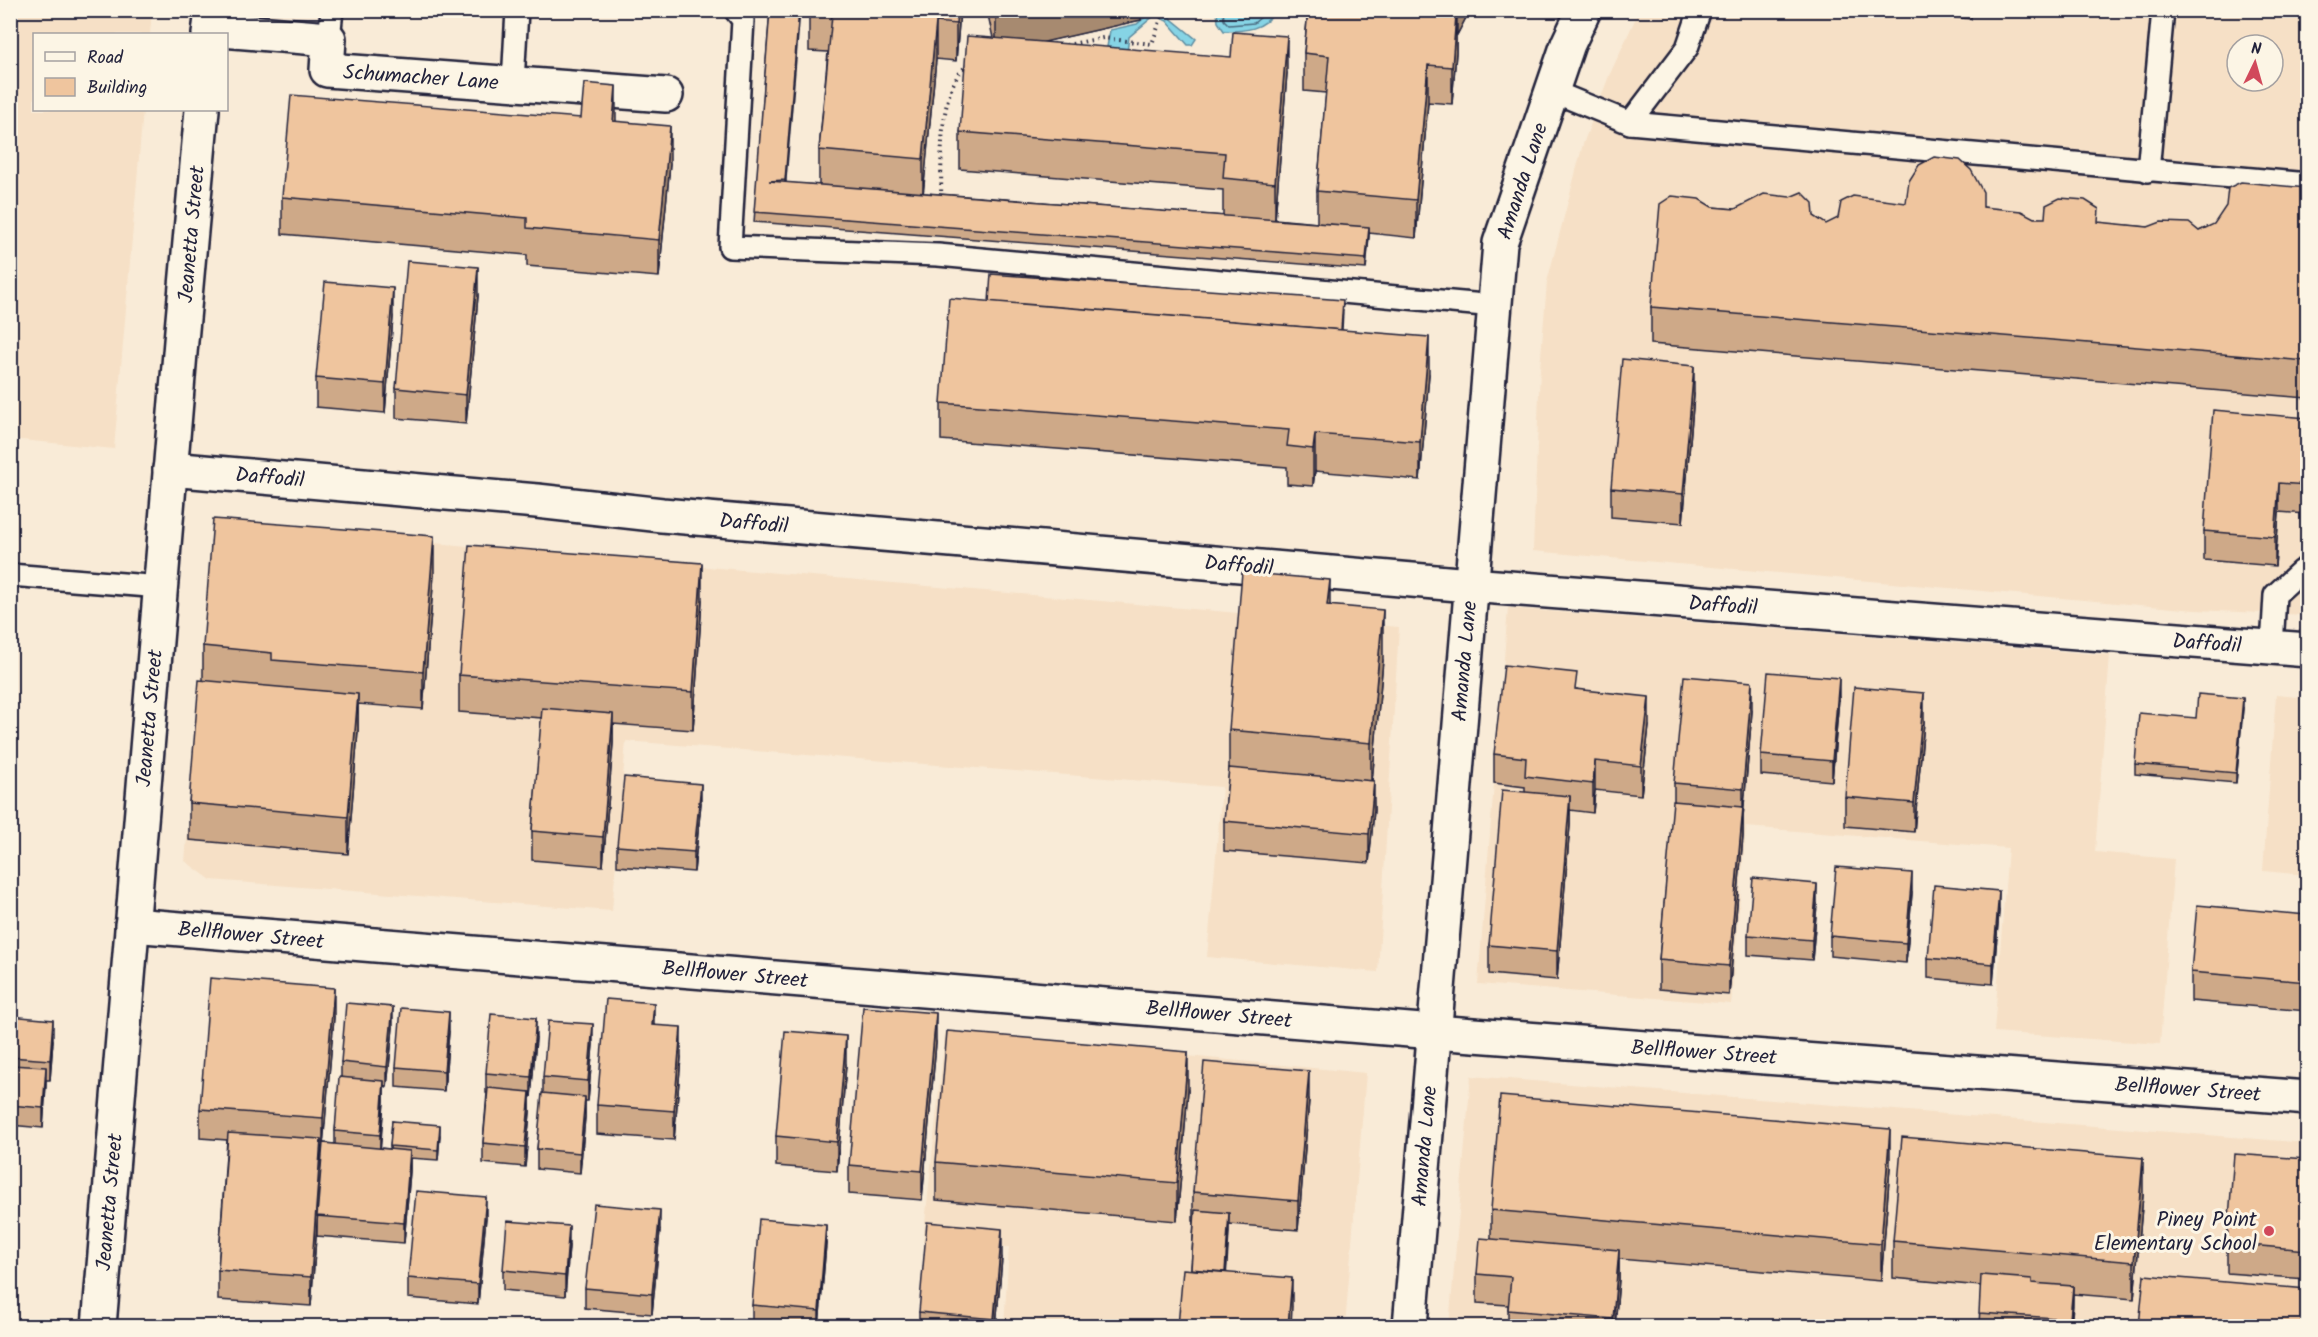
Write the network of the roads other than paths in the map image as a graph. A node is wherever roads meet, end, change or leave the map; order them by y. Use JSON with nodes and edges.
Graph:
{"nodes":[{"id":1,"x":517,"y":10,"type":"edge"},
{"id":2,"x":735,"y":10,"type":"edge"},
{"id":3,"x":1584,"y":10,"type":"edge"},
{"id":4,"x":1700,"y":10,"type":"edge"},
{"id":5,"x":2163,"y":10,"type":"edge"},
{"id":6,"x":210,"y":25,"type":"edge"},
{"id":7,"x":330,"y":25,"type":"edge"},
{"id":8,"x":513,"y":83,"type":"junction"},
{"id":9,"x":1552,"y":91,"type":"junction"},
{"id":10,"x":666,"y":95,"type":"dead end"},
{"id":11,"x":202,"y":111,"type":"edge"},
{"id":12,"x":1630,"y":123,"type":"junction"},
{"id":13,"x":2148,"y":171,"type":"junction"},
{"id":14,"x":2307,"y":184,"type":"edge"},
{"id":15,"x":1495,"y":306,"type":"junction"},
{"id":16,"x":170,"y":469,"type":"junction"},
{"id":17,"x":2307,"y":572,"type":"edge"},
{"id":18,"x":10,"y":574,"type":"edge"},
{"id":19,"x":1470,"y":585,"type":"junction"},
{"id":20,"x":160,"y":587,"type":"junction"},
{"id":21,"x":2272,"y":647,"type":"junction"},
{"id":22,"x":2307,"y":651,"type":"edge"},
{"id":23,"x":132,"y":925,"type":"junction"},
{"id":24,"x":1434,"y":1032,"type":"junction"},
{"id":25,"x":2307,"y":1098,"type":"edge"},
{"id":26,"x":99,"y":1326,"type":"edge"},
{"id":27,"x":1410,"y":1326,"type":"edge"}],
"edges":[{"from":1,"to":8,"type":"lane"},
{"from":2,"to":15,"type":"lane"},
{"from":3,"to":9,"type":"street","name":"Amanda Lane"},
{"from":4,"to":12,"type":"lane"},
{"from":5,"to":13,"type":"lane"},
{"from":6,"to":7,"type":"street","name":"Schumacher Lane"},
{"from":7,"to":8,"type":"street","name":"Schumacher Lane"},
{"from":8,"to":10,"type":"street","name":"Schumacher Lane"},
{"from":9,"to":12,"type":"lane"},
{"from":9,"to":15,"type":"street","name":"Amanda Lane"},
{"from":11,"to":16,"type":"street","name":"Jeanetta Street"},
{"from":12,"to":13,"type":"lane"},
{"from":13,"to":14,"type":"lane"},
{"from":15,"to":19,"type":"street","name":"Amanda Lane"},
{"from":16,"to":19,"type":"street","name":"Daffodil"},
{"from":16,"to":20,"type":"street","name":"Jeanetta Street"},
{"from":17,"to":21,"type":"lane"},
{"from":18,"to":20,"type":"lane"},
{"from":19,"to":21,"type":"street","name":"Daffodil"},
{"from":19,"to":24,"type":"street","name":"Amanda Lane"},
{"from":20,"to":23,"type":"street","name":"Jeanetta Street"},
{"from":21,"to":22,"type":"street","name":"Daffodil"},
{"from":23,"to":24,"type":"street","name":"Bellflower Street"},
{"from":23,"to":26,"type":"street","name":"Jeanetta Street"},
{"from":24,"to":25,"type":"street","name":"Bellflower Street"},
{"from":24,"to":27,"type":"street","name":"Amanda Lane"}]}
